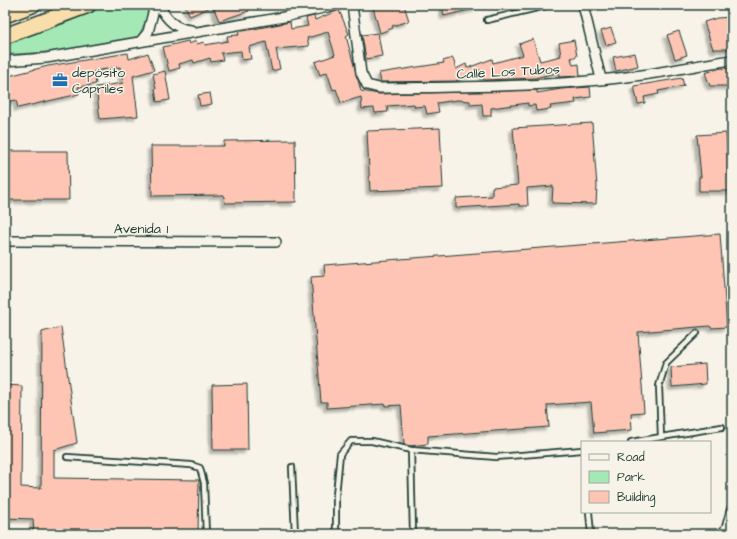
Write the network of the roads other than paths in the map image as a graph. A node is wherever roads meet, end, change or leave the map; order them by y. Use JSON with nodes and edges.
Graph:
{"nodes":[{"id":1,"x":32,"y":5,"type":"edge"},
{"id":2,"x":88,"y":5,"type":"edge"},
{"id":3,"x":155,"y":5,"type":"edge"},
{"id":4,"x":159,"y":5,"type":"edge"},
{"id":5,"x":336,"y":5,"type":"edge"},
{"id":6,"x":352,"y":5,"type":"edge"},
{"id":7,"x":550,"y":5,"type":"edge"},
{"id":8,"x":583,"y":5,"type":"edge"},
{"id":9,"x":5,"y":15,"type":"edge"},
{"id":10,"x":487,"y":20,"type":"dead end"},
{"id":11,"x":207,"y":30,"type":"junction"},
{"id":12,"x":5,"y":36,"type":"edge"},
{"id":13,"x":140,"y":42,"type":"junction"},
{"id":14,"x":732,"y":60,"type":"edge"},
{"id":15,"x":5,"y":61,"type":"edge"},
{"id":16,"x":601,"y":80,"type":"junction"},
{"id":17,"x":5,"y":241,"type":"edge"},
{"id":18,"x":276,"y":242,"type":"dead end"},
{"id":19,"x":697,"y":333,"type":"dead end"},
{"id":20,"x":722,"y":427,"type":"dead end"},
{"id":21,"x":661,"y":437,"type":"junction"},
{"id":22,"x":637,"y":441,"type":"edge"},
{"id":23,"x":411,"y":450,"type":"junction"},
{"id":24,"x":581,"y":450,"type":"edge"},
{"id":25,"x":67,"y":457,"type":"dead end"},
{"id":26,"x":292,"y":467,"type":"dead end"},
{"id":27,"x":732,"y":509,"type":"edge"},
{"id":28,"x":589,"y":513,"type":"edge"},
{"id":29,"x":206,"y":534,"type":"edge"},
{"id":30,"x":295,"y":534,"type":"edge"},
{"id":31,"x":336,"y":534,"type":"edge"},
{"id":32,"x":413,"y":534,"type":"edge"},
{"id":33,"x":591,"y":534,"type":"edge"},
{"id":34,"x":723,"y":534,"type":"edge"}],
"edges":[{"from":1,"to":9,"type":"highway"},
{"from":2,"to":12,"type":"highway"},
{"from":3,"to":13,"type":"street"},
{"from":4,"to":11,"type":"street"},
{"from":5,"to":11,"type":"street"},
{"from":6,"to":16,"type":"street","name":"Calle Los Tubos"},
{"from":7,"to":10,"type":"lane"},
{"from":8,"to":16,"type":"street"},
{"from":11,"to":13,"type":"street"},
{"from":13,"to":15,"type":"street"},
{"from":14,"to":16,"type":"street","name":"Calle Los Tubos"},
{"from":17,"to":18,"type":"street","name":"Avenida 1"},
{"from":19,"to":21,"type":"lane"},
{"from":20,"to":21,"type":"lane"},
{"from":21,"to":22,"type":"lane"},
{"from":23,"to":24,"type":"lane"},
{"from":23,"to":31,"type":"lane"},
{"from":23,"to":32,"type":"lane"},
{"from":25,"to":29,"type":"lane"},
{"from":26,"to":30,"type":"lane"},
{"from":27,"to":34,"type":"street"},
{"from":28,"to":33,"type":"lane"}]}
